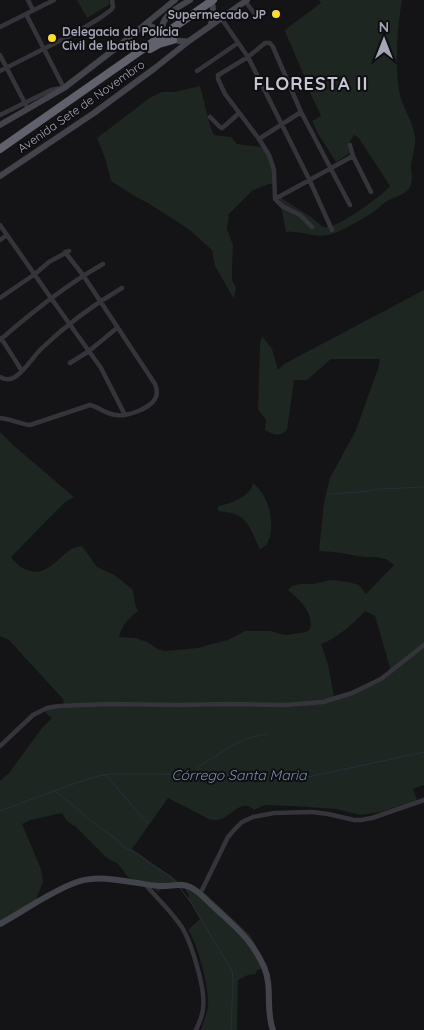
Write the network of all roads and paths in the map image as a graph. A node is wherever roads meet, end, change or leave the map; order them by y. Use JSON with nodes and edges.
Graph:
{"nodes":[{"id":1,"x":28,"y":0,"type":"edge"},
{"id":2,"x":54,"y":0,"type":"edge"},
{"id":3,"x":112,"y":0,"type":"edge"},
{"id":4,"x":175,"y":0,"type":"edge"},
{"id":5,"x":190,"y":0,"type":"edge"},
{"id":6,"x":211,"y":0,"type":"edge"},
{"id":7,"x":246,"y":1,"type":"edge"},
{"id":8,"x":33,"y":10,"type":"junction"},
{"id":9,"x":26,"y":14,"type":"junction"},
{"id":10,"x":257,"y":17,"type":"dead end"},
{"id":11,"x":221,"y":18,"type":"junction"},
{"id":12,"x":146,"y":24,"type":"junction"},
{"id":13,"x":211,"y":24,"type":"junction"},
{"id":14,"x":0,"y":26,"type":"edge"},
{"id":15,"x":163,"y":33,"type":"junction"},
{"id":16,"x":173,"y":40,"type":"junction"},
{"id":17,"x":189,"y":41,"type":"junction"},
{"id":18,"x":238,"y":43,"type":"junction"},
{"id":19,"x":44,"y":50,"type":"junction"},
{"id":20,"x":0,"y":55,"type":"edge"},
{"id":21,"x":132,"y":56,"type":"junction"},
{"id":22,"x":248,"y":57,"type":"junction"},
{"id":23,"x":7,"y":68,"type":"junction"},
{"id":24,"x":197,"y":71,"type":"dead end"},
{"id":25,"x":0,"y":72,"type":"edge"},
{"id":26,"x":63,"y":88,"type":"junction"},
{"id":27,"x":27,"y":105,"type":"junction"},
{"id":28,"x":301,"y":112,"type":"junction"},
{"id":29,"x":239,"y":113,"type":"junction"},
{"id":30,"x":0,"y":115,"type":"edge"},
{"id":31,"x":210,"y":117,"type":"dead end"},
{"id":32,"x":281,"y":124,"type":"junction"},
{"id":33,"x":0,"y":125,"type":"edge"},
{"id":34,"x":259,"y":138,"type":"junction"},
{"id":35,"x":350,"y":146,"type":"dead end"},
{"id":36,"x":0,"y":149,"type":"edge"},
{"id":37,"x":353,"y":156,"type":"junction"},
{"id":38,"x":331,"y":168,"type":"junction"},
{"id":39,"x":0,"y":176,"type":"edge"},
{"id":40,"x":309,"y":179,"type":"junction"},
{"id":41,"x":371,"y":192,"type":"dead end"},
{"id":42,"x":275,"y":199,"type":"junction"},
{"id":43,"x":350,"y":204,"type":"dead end"},
{"id":44,"x":0,"y":225,"type":"edge"},
{"id":45,"x":312,"y":227,"type":"dead end"},
{"id":46,"x":332,"y":230,"type":"dead end"},
{"id":47,"x":7,"y":235,"type":"junction"},
{"id":48,"x":0,"y":240,"type":"edge"},
{"id":49,"x":103,"y":264,"type":"dead end"},
{"id":50,"x":35,"y":274,"type":"junction"},
{"id":51,"x":83,"y":275,"type":"junction"},
{"id":52,"x":122,"y":288,"type":"dead end"},
{"id":53,"x":0,"y":298,"type":"edge"},
{"id":54,"x":51,"y":298,"type":"junction"},
{"id":55,"x":100,"y":301,"type":"junction"},
{"id":56,"x":70,"y":324,"type":"junction"},
{"id":57,"x":118,"y":328,"type":"junction"},
{"id":58,"x":0,"y":338,"type":"edge"},
{"id":59,"x":89,"y":351,"type":"junction"},
{"id":60,"x":70,"y":363,"type":"dead end"},
{"id":61,"x":22,"y":371,"type":"junction"},
{"id":62,"x":0,"y":377,"type":"edge"},
{"id":63,"x":125,"y":415,"type":"junction"},
{"id":64,"x":0,"y":418,"type":"edge"},
{"id":65,"x":424,"y":645,"type":"edge"},
{"id":66,"x":0,"y":746,"type":"edge"},
{"id":67,"x":424,"y":800,"type":"edge"},
{"id":68,"x":145,"y":884,"type":"junction"},
{"id":69,"x":200,"y":894,"type":"junction"},
{"id":70,"x":0,"y":924,"type":"edge"},
{"id":71,"x":196,"y":1030,"type":"edge"},
{"id":72,"x":273,"y":1030,"type":"edge"}],
"edges":[{"from":1,"to":8,"type":"street"},
{"from":2,"to":8,"type":"street"},
{"from":3,"to":19,"type":"street"},
{"from":4,"to":12,"type":"street"},
{"from":5,"to":15,"type":"street"},
{"from":6,"to":13,"type":"street"},
{"from":6,"to":15,"type":"highway"},
{"from":7,"to":10,"type":"street"},
{"from":7,"to":11,"type":"street","name":"Avenida Sete de Novembro"},
{"from":8,"to":9,"type":"street"},
{"from":9,"to":14,"type":"street"},
{"from":9,"to":19,"type":"street"},
{"from":11,"to":13,"type":"street","name":"Avenida Sete de Novembro"},
{"from":11,"to":18,"type":"street"},
{"from":12,"to":15,"type":"street"},
{"from":12,"to":26,"type":"street"},
{"from":13,"to":17,"type":"street","name":"Avenida Sete de Novembro"},
{"from":15,"to":16,"type":"street"},
{"from":15,"to":21,"type":"highway"},
{"from":16,"to":17,"type":"street"},
{"from":16,"to":21,"type":"highway"},
{"from":17,"to":39,"type":"street","name":"Avenida Sete de Novembro"},
{"from":18,"to":22,"type":"street"},
{"from":18,"to":24,"type":"street"},
{"from":19,"to":23,"type":"street"},
{"from":19,"to":26,"type":"street"},
{"from":20,"to":23,"type":"street"},
{"from":21,"to":36,"type":"highway"},
{"from":22,"to":28,"type":"street"},
{"from":22,"to":29,"type":"street"},
{"from":22,"to":32,"type":"street"},
{"from":23,"to":25,"type":"street"},
{"from":23,"to":27,"type":"street"},
{"from":26,"to":27,"type":"street"},
{"from":27,"to":30,"type":"street"},
{"from":27,"to":33,"type":"street"},
{"from":28,"to":32,"type":"street"},
{"from":28,"to":38,"type":"street"},
{"from":29,"to":31,"type":"street"},
{"from":29,"to":34,"type":"street"},
{"from":32,"to":34,"type":"street"},
{"from":32,"to":40,"type":"street"},
{"from":34,"to":42,"type":"street"},
{"from":35,"to":37,"type":"street"},
{"from":37,"to":38,"type":"street"},
{"from":37,"to":41,"type":"street"},
{"from":38,"to":40,"type":"street"},
{"from":38,"to":43,"type":"street"},
{"from":40,"to":42,"type":"street"},
{"from":40,"to":46,"type":"street"},
{"from":42,"to":45,"type":"street"},
{"from":44,"to":47,"type":"street"},
{"from":47,"to":48,"type":"street"},
{"from":47,"to":50,"type":"street"},
{"from":49,"to":51,"type":"street"},
{"from":50,"to":51,"type":"street"},
{"from":50,"to":53,"type":"street"},
{"from":50,"to":54,"type":"street"},
{"from":51,"to":54,"type":"street"},
{"from":51,"to":55,"type":"street"},
{"from":52,"to":55,"type":"street"},
{"from":54,"to":56,"type":"street"},
{"from":54,"to":58,"type":"street"},
{"from":55,"to":56,"type":"street"},
{"from":55,"to":57,"type":"street"},
{"from":56,"to":59,"type":"street"},
{"from":56,"to":61,"type":"street"},
{"from":57,"to":59,"type":"street"},
{"from":57,"to":63,"type":"street"},
{"from":58,"to":61,"type":"street"},
{"from":59,"to":60,"type":"street"},
{"from":59,"to":63,"type":"street"},
{"from":61,"to":62,"type":"street"},
{"from":63,"to":64,"type":"street"},
{"from":65,"to":66,"type":"street"},
{"from":67,"to":69,"type":"street"},
{"from":68,"to":69,"type":"street"},
{"from":68,"to":70,"type":"street"},
{"from":68,"to":71,"type":"street"},
{"from":69,"to":72,"type":"street"}]}
